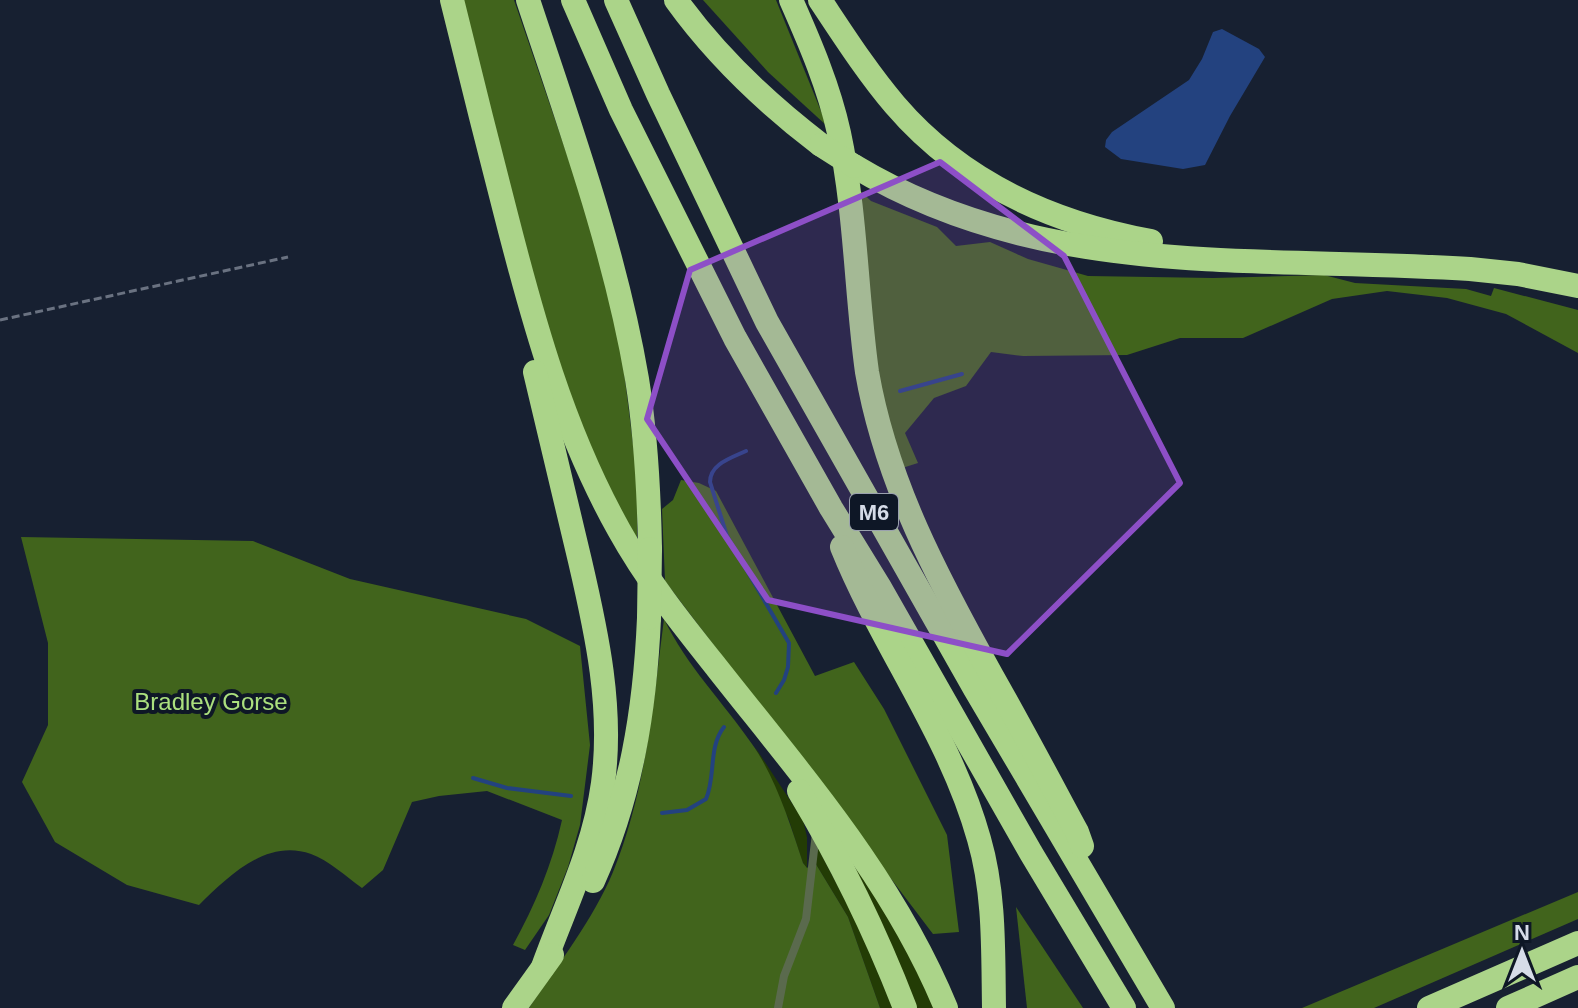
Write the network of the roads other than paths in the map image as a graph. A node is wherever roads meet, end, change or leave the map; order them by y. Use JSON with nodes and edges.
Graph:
{"nodes":[{"id":1,"x":452,"y":0,"type":"edge"},
{"id":2,"x":528,"y":0,"type":"edge"},
{"id":3,"x":573,"y":0,"type":"edge"},
{"id":4,"x":616,"y":0,"type":"edge"},
{"id":5,"x":676,"y":0,"type":"edge"},
{"id":6,"x":791,"y":0,"type":"edge"},
{"id":7,"x":820,"y":0,"type":"edge"},
{"id":8,"x":510,"y":230,"type":"junction"},
{"id":9,"x":1280,"y":261,"type":"junction"},
{"id":10,"x":1578,"y":286,"type":"edge"},
{"id":11,"x":831,"y":508,"type":"junction"},
{"id":12,"x":731,"y":685,"type":"junction"},
{"id":13,"x":820,"y":825,"type":"junction"},
{"id":14,"x":1107,"y":915,"type":"junction"},
{"id":15,"x":1578,"y":943,"type":"edge"},
{"id":16,"x":543,"y":967,"type":"junction"},
{"id":17,"x":1578,"y":977,"type":"edge"},
{"id":18,"x":514,"y":1008,"type":"edge"},
{"id":19,"x":778,"y":1008,"type":"edge"},
{"id":20,"x":905,"y":1008,"type":"edge"},
{"id":21,"x":946,"y":1008,"type":"edge"},
{"id":22,"x":994,"y":1008,"type":"edge"},
{"id":23,"x":1124,"y":1008,"type":"edge"},
{"id":24,"x":1163,"y":1008,"type":"edge"},
{"id":25,"x":1429,"y":1008,"type":"edge"},
{"id":26,"x":1508,"y":1008,"type":"edge"}],
"edges":[{"from":1,"to":8,"type":"highway"},
{"from":2,"to":16,"type":"highway","bridge":true},
{"from":3,"to":11,"type":"highway","number":"M6"},
{"from":4,"to":14,"type":"highway","number":"M6"},
{"from":5,"to":9,"type":"highway","bridge":true},
{"from":6,"to":14,"type":"highway"},
{"from":7,"to":9,"type":"highway"},
{"from":8,"to":12,"type":"highway"},
{"from":8,"to":16,"type":"highway"},
{"from":9,"to":10,"type":"highway"},
{"from":11,"to":22,"type":"highway"},
{"from":11,"to":23,"type":"highway","number":"M6"},
{"from":12,"to":13,"type":"highway"},
{"from":12,"to":21,"type":"highway"},
{"from":13,"to":19,"type":"lane"},
{"from":13,"to":20,"type":"highway"},
{"from":14,"to":24,"type":"highway","number":"M6"},
{"from":15,"to":25,"type":"highway"},
{"from":16,"to":18,"type":"highway"},
{"from":17,"to":26,"type":"highway"}]}
